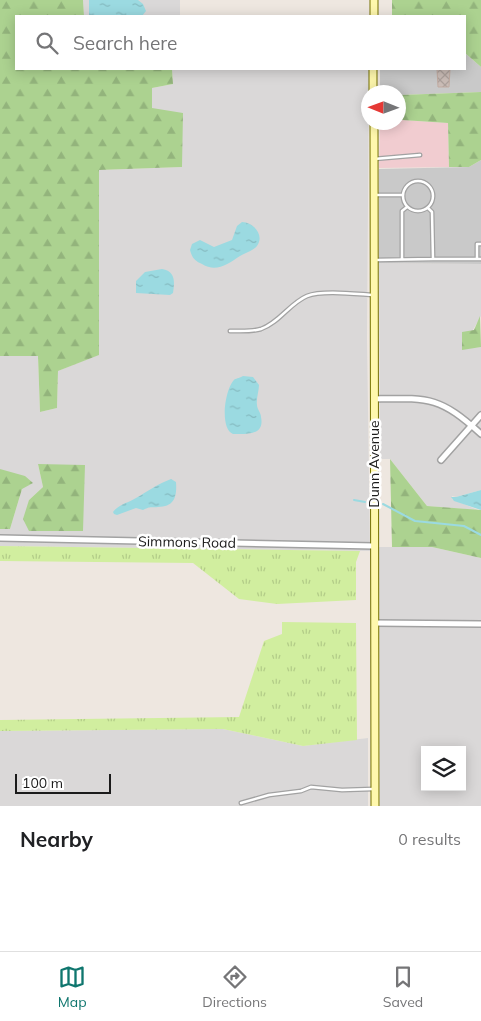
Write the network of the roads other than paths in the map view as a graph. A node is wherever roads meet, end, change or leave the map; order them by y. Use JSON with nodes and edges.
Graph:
{"nodes":[{"id":1,"x":374,"y":0,"type":"edge"},
{"id":2,"x":374,"y":15,"type":"edge"},
{"id":3,"x":373,"y":70,"type":"edge"},
{"id":4,"x":374,"y":85,"type":"edge"},
{"id":5,"x":374,"y":130,"type":"edge"},
{"id":6,"x":420,"y":155,"type":"dead end"},
{"id":7,"x":374,"y":159,"type":"junction"},
{"id":8,"x":374,"y":195,"type":"junction"},
{"id":9,"x":403,"y":195,"type":"junction"},
{"id":10,"x":407,"y":207,"type":"junction"},
{"id":11,"x":428,"y":208,"type":"junction"},
{"id":12,"x":481,"y":244,"type":"edge"},
{"id":13,"x":433,"y":259,"type":"junction"},
{"id":14,"x":477,"y":259,"type":"junction"},
{"id":15,"x":481,"y":259,"type":"edge"},
{"id":16,"x":374,"y":260,"type":"junction"},
{"id":17,"x":402,"y":260,"type":"junction"},
{"id":18,"x":374,"y":295,"type":"junction"},
{"id":19,"x":230,"y":331,"type":"dead end"},
{"id":20,"x":374,"y":399,"type":"junction"},
{"id":21,"x":481,"y":415,"type":"edge"},
{"id":22,"x":471,"y":425,"type":"junction"},
{"id":23,"x":481,"y":434,"type":"edge"},
{"id":24,"x":441,"y":460,"type":"dead end"},
{"id":25,"x":0,"y":538,"type":"edge"},
{"id":26,"x":374,"y":546,"type":"junction"},
{"id":27,"x":375,"y":623,"type":"junction"},
{"id":28,"x":481,"y":624,"type":"edge"},
{"id":29,"x":375,"y":789,"type":"junction"},
{"id":30,"x":241,"y":803,"type":"dead end"},
{"id":31,"x":375,"y":806,"type":"edge"}],
"edges":[{"from":1,"to":2,"type":"main road"},
{"from":3,"to":4,"type":"main road"},
{"from":5,"to":7,"type":"main road","name":"Dunn Avenue"},
{"from":6,"to":7,"type":"lane"},
{"from":7,"to":8,"type":"main road","name":"Dunn Avenue"},
{"from":8,"to":9,"type":"lane"},
{"from":8,"to":16,"type":"main road","name":"Dunn Avenue"},
{"from":9,"to":10,"type":"lane"},
{"from":9,"to":11,"type":"lane"},
{"from":10,"to":11,"type":"lane"},
{"from":10,"to":17,"type":"lane"},
{"from":11,"to":13,"type":"lane"},
{"from":12,"to":14,"type":"lane"},
{"from":13,"to":14,"type":"lane"},
{"from":13,"to":17,"type":"lane"},
{"from":14,"to":15,"type":"lane"},
{"from":16,"to":17,"type":"lane"},
{"from":16,"to":18,"type":"main road","name":"Dunn Avenue"},
{"from":18,"to":19,"type":"lane"},
{"from":18,"to":20,"type":"main road","name":"Dunn Avenue"},
{"from":20,"to":22,"type":"street"},
{"from":20,"to":26,"type":"main road","name":"Dunn Avenue"},
{"from":21,"to":22,"type":"street"},
{"from":22,"to":23,"type":"street"},
{"from":22,"to":24,"type":"street"},
{"from":25,"to":26,"type":"street","name":"Simmons Road"},
{"from":26,"to":27,"type":"main road","name":"Dunn Avenue"},
{"from":27,"to":28,"type":"street"},
{"from":27,"to":29,"type":"main road","name":"Dunn Avenue"},
{"from":29,"to":30,"type":"lane"},
{"from":29,"to":31,"type":"main road","name":"Dunn Avenue"}]}
